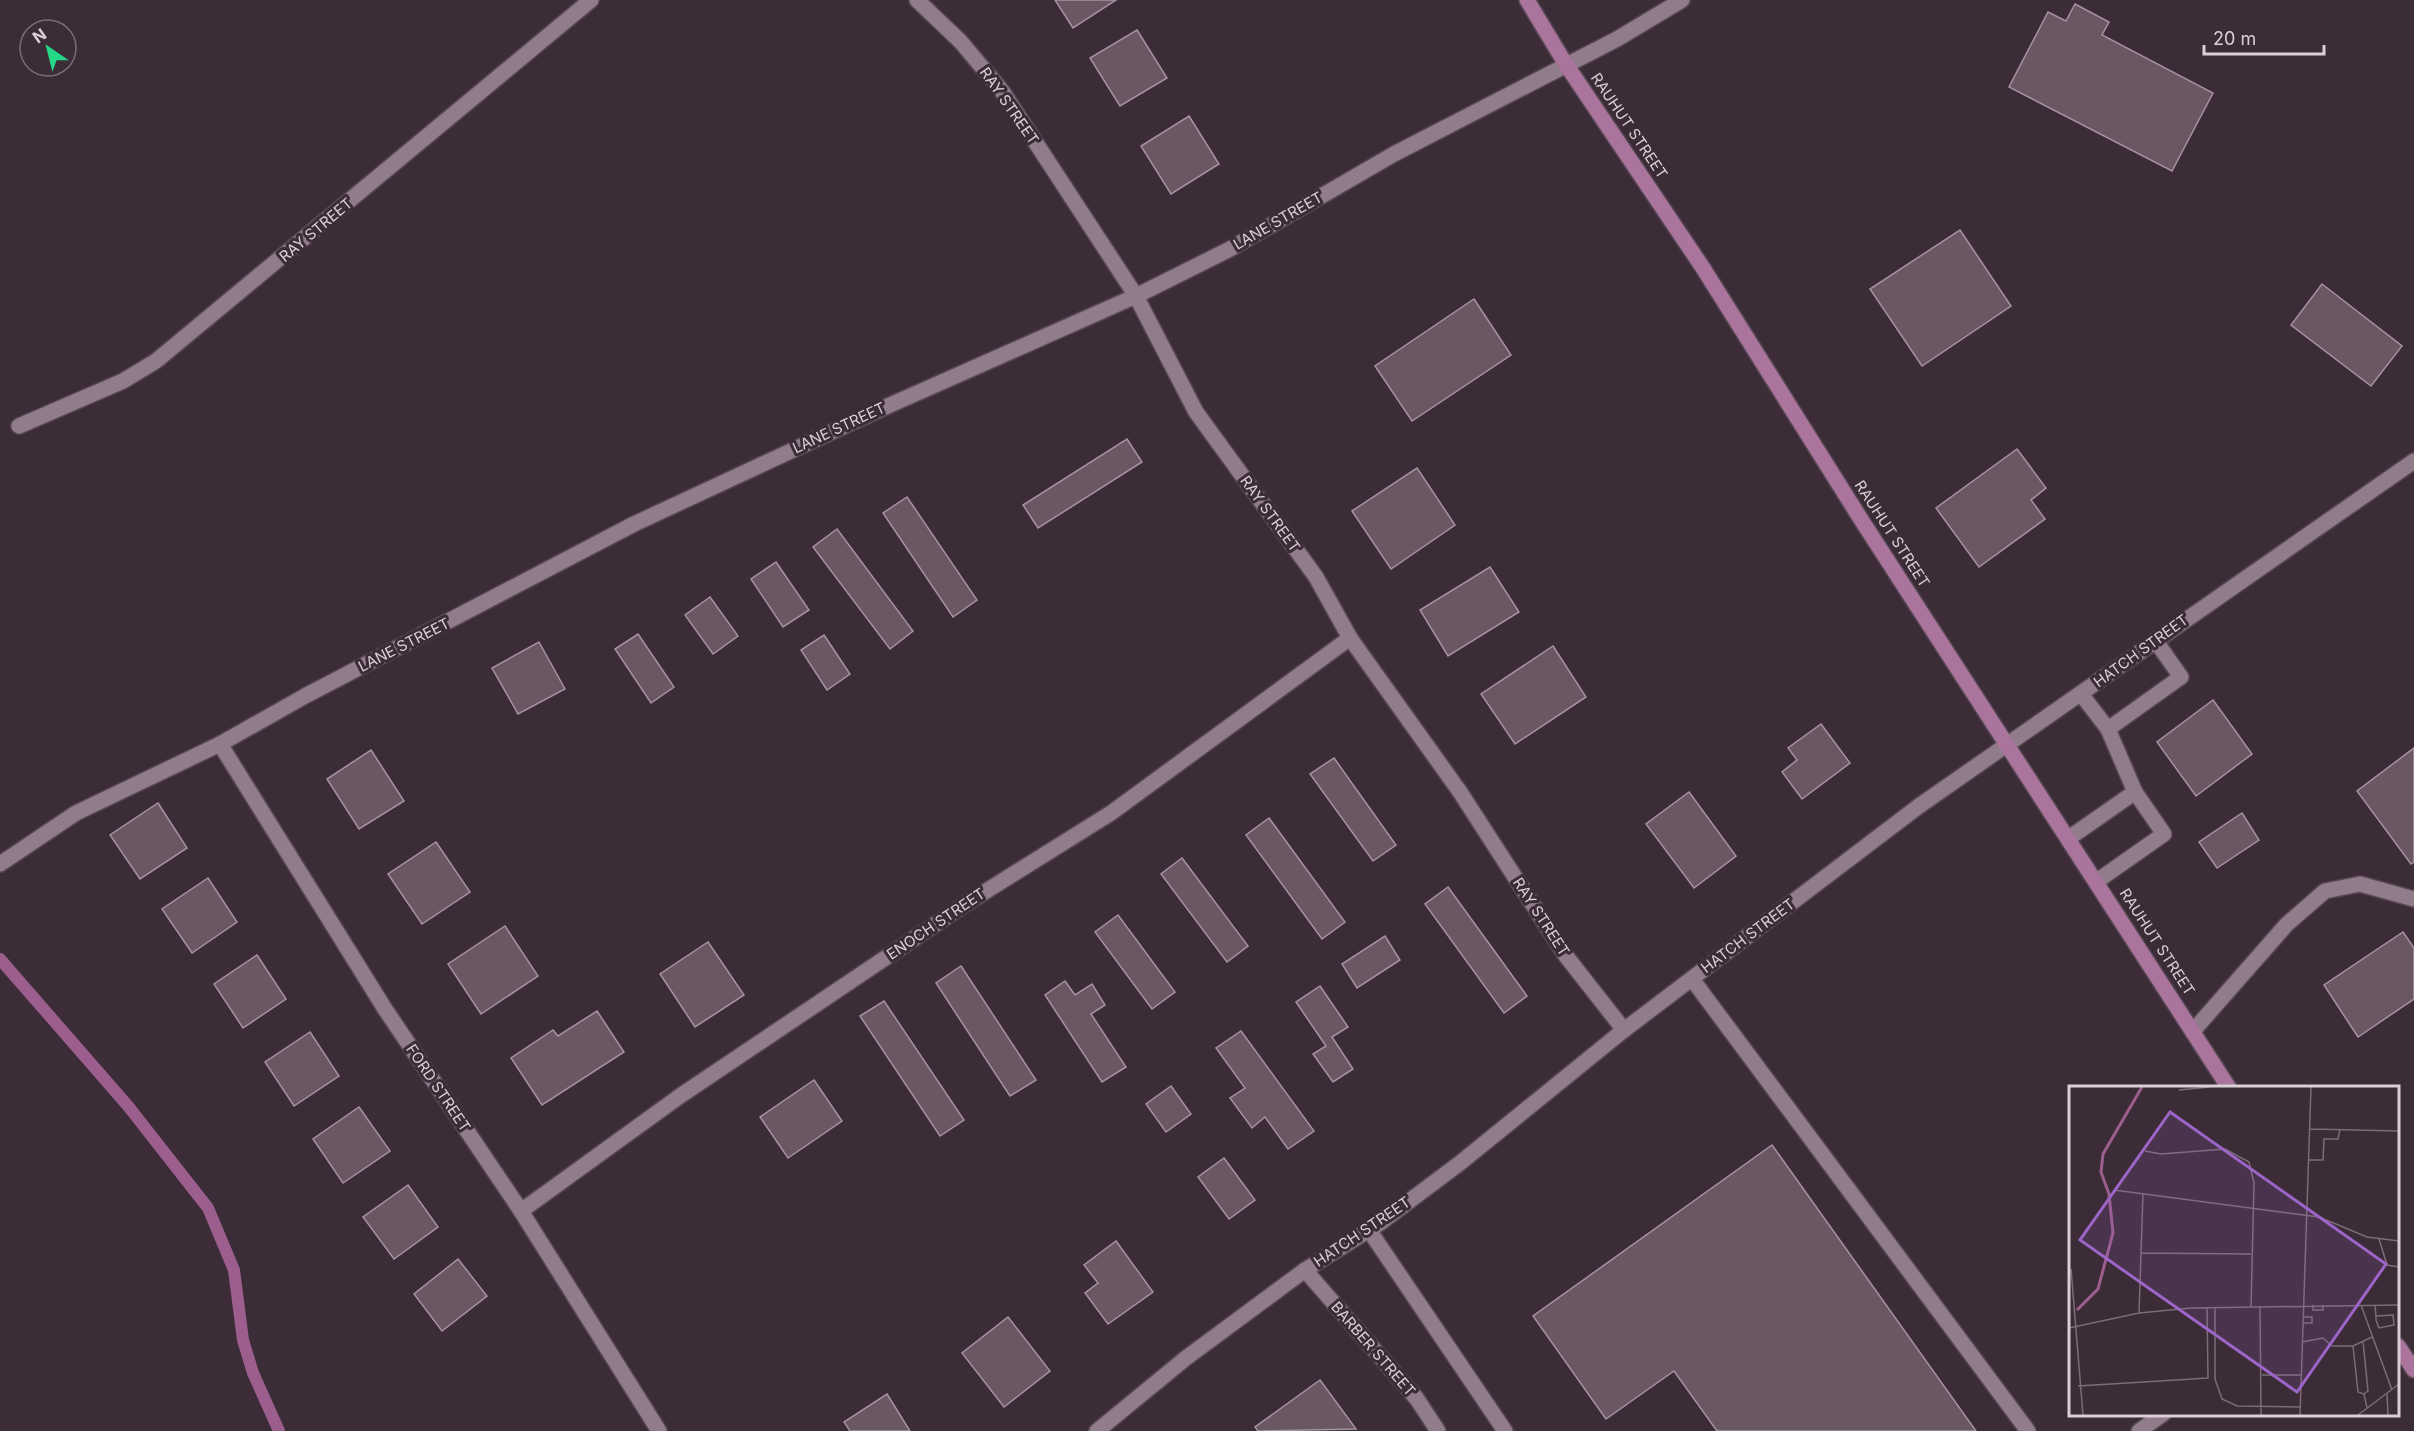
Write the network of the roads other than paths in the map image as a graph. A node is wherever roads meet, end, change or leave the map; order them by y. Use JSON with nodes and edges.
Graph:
{"nodes":[{"id":1,"x":591,"y":0,"type":"edge"},
{"id":2,"x":917,"y":0,"type":"edge"},
{"id":3,"x":1527,"y":0,"type":"edge"},
{"id":4,"x":1682,"y":0,"type":"edge"},
{"id":5,"x":1565,"y":63,"type":"junction"},
{"id":6,"x":1136,"y":296,"type":"junction"},
{"id":7,"x":19,"y":426,"type":"dead end"},
{"id":8,"x":2414,"y":461,"type":"edge"},
{"id":9,"x":1350,"y":638,"type":"junction"},
{"id":10,"x":2155,"y":640,"type":"junction"},
{"id":11,"x":2081,"y":694,"type":"junction"},
{"id":12,"x":2108,"y":729,"type":"junction"},
{"id":13,"x":220,"y":744,"type":"junction"},
{"id":14,"x":2009,"y":745,"type":"junction"},
{"id":15,"x":2135,"y":792,"type":"junction"},
{"id":16,"x":2069,"y":838,"type":"junction"},
{"id":17,"x":0,"y":864,"type":"edge"},
{"id":18,"x":2097,"y":881,"type":"junction"},
{"id":19,"x":2414,"y":899,"type":"edge"},
{"id":20,"x":1692,"y":979,"type":"junction"},
{"id":21,"x":1624,"y":1030,"type":"junction"},
{"id":22,"x":2193,"y":1031,"type":"junction"},
{"id":23,"x":2228,"y":1086,"type":"edge"},
{"id":24,"x":521,"y":1211,"type":"junction"},
{"id":25,"x":1369,"y":1230,"type":"junction"},
{"id":26,"x":1305,"y":1270,"type":"junction"},
{"id":27,"x":2399,"y":1349,"type":"edge"},
{"id":28,"x":2414,"y":1370,"type":"edge"},
{"id":29,"x":2160,"y":1416,"type":"edge"},
{"id":30,"x":659,"y":1431,"type":"edge"},
{"id":31,"x":1097,"y":1431,"type":"edge"},
{"id":32,"x":1438,"y":1431,"type":"edge"},
{"id":33,"x":1505,"y":1431,"type":"edge"},
{"id":34,"x":2028,"y":1431,"type":"edge"},
{"id":35,"x":2139,"y":1431,"type":"edge"}],
"edges":[{"from":1,"to":7,"type":"street","name":"RAY STREET"},
{"from":2,"to":6,"type":"street","name":"RAY STREET"},
{"from":3,"to":5,"type":"main road","name":"RAUHUT STREET"},
{"from":4,"to":5,"type":"street","name":"LANE STREET"},
{"from":5,"to":6,"type":"street","name":"LANE STREET"},
{"from":5,"to":14,"type":"main road","name":"RAUHUT STREET"},
{"from":6,"to":9,"type":"street","name":"RAY STREET"},
{"from":6,"to":13,"type":"street","name":"LANE STREET"},
{"from":8,"to":10,"type":"street","name":"HATCH STREET"},
{"from":9,"to":21,"type":"street","name":"RAY STREET"},
{"from":9,"to":24,"type":"street","name":"ENOCH STREET"},
{"from":10,"to":11,"type":"street","name":"HATCH STREET"},
{"from":10,"to":12,"type":"street"},
{"from":11,"to":12,"type":"street"},
{"from":11,"to":14,"type":"street","name":"HATCH STREET"},
{"from":12,"to":15,"type":"street"},
{"from":13,"to":17,"type":"street","name":"LANE STREET"},
{"from":13,"to":24,"type":"street","name":"FORD STREET"},
{"from":14,"to":16,"type":"main road","name":"RAUHUT STREET"},
{"from":14,"to":20,"type":"street","name":"HATCH STREET"},
{"from":15,"to":16,"type":"street"},
{"from":15,"to":18,"type":"street"},
{"from":16,"to":18,"type":"main road","name":"RAUHUT STREET"},
{"from":18,"to":22,"type":"main road","name":"RAUHUT STREET"},
{"from":19,"to":22,"type":"street"},
{"from":20,"to":21,"type":"street","name":"HATCH STREET"},
{"from":20,"to":34,"type":"street"},
{"from":21,"to":25,"type":"street","name":"HATCH STREET"},
{"from":22,"to":23,"type":"main road","name":"RAUHUT STREET"},
{"from":24,"to":30,"type":"street","name":"FORD STREET"},
{"from":25,"to":26,"type":"street","name":"HATCH STREET"},
{"from":25,"to":33,"type":"street"},
{"from":26,"to":31,"type":"street","name":"HATCH STREET"},
{"from":26,"to":32,"type":"street","name":"BARBER STREET"},
{"from":27,"to":28,"type":"main road"},
{"from":29,"to":35,"type":"street"}]}
